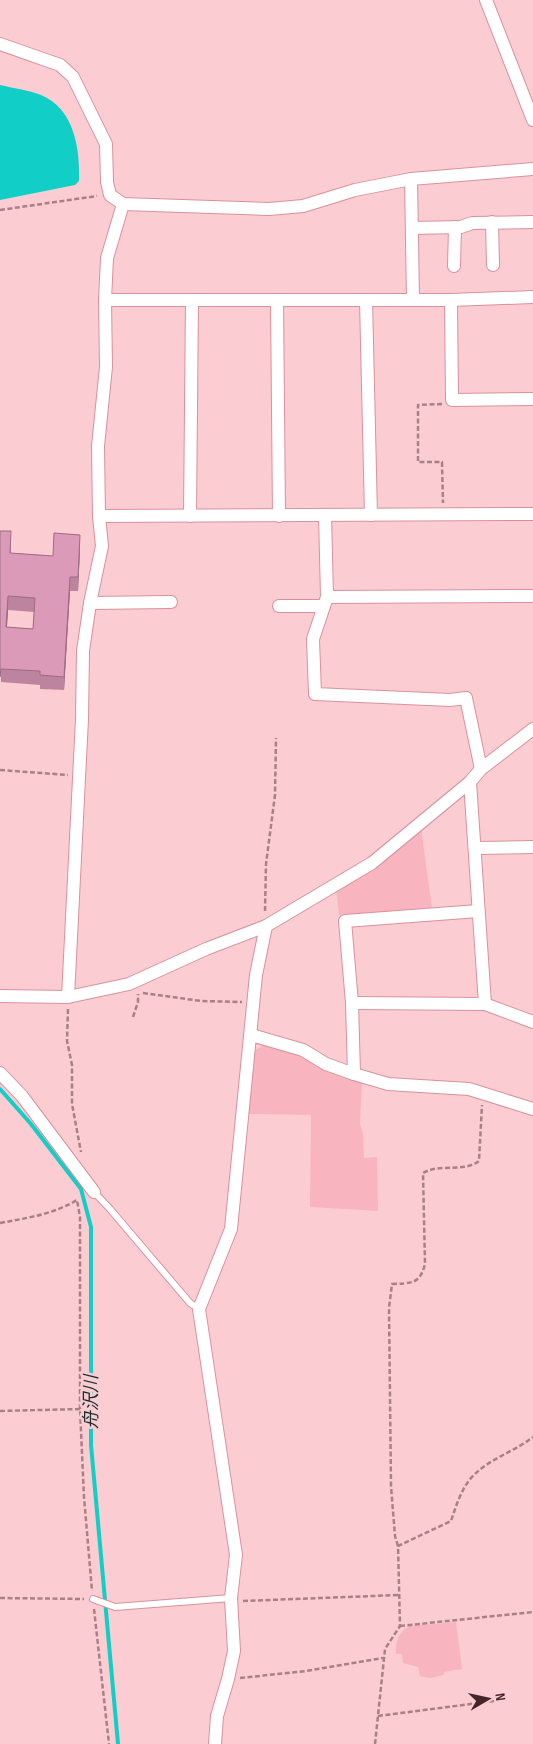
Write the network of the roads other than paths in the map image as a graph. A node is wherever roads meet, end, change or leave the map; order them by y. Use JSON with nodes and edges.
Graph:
{"nodes":[{"id":1,"x":486,"y":0,"type":"edge"},
{"id":2,"x":0,"y":44,"type":"edge"},
{"id":3,"x":533,"y":120,"type":"edge"},
{"id":4,"x":533,"y":169,"type":"edge"},
{"id":5,"x":411,"y":180,"type":"junction"},
{"id":6,"x":123,"y":204,"type":"junction"},
{"id":7,"x":492,"y":222,"type":"junction"},
{"id":8,"x":533,"y":222,"type":"edge"},
{"id":9,"x":412,"y":228,"type":"junction"},
{"id":10,"x":455,"y":228,"type":"junction"},
{"id":11,"x":494,"y":265,"type":"dead end"},
{"id":12,"x":454,"y":266,"type":"dead end"},
{"id":13,"x":533,"y":298,"type":"edge"},
{"id":14,"x":105,"y":300,"type":"junction"},
{"id":15,"x":192,"y":300,"type":"junction"},
{"id":16,"x":277,"y":300,"type":"junction"},
{"id":17,"x":366,"y":300,"type":"junction"},
{"id":18,"x":413,"y":300,"type":"junction"},
{"id":19,"x":451,"y":300,"type":"junction"},
{"id":20,"x":533,"y":399,"type":"edge"},
{"id":21,"x":533,"y":514,"type":"edge"},
{"id":22,"x":371,"y":515,"type":"junction"},
{"id":23,"x":99,"y":516,"type":"junction"},
{"id":24,"x":190,"y":516,"type":"junction"},
{"id":25,"x":279,"y":516,"type":"junction"},
{"id":26,"x":325,"y":516,"type":"junction"},
{"id":27,"x":533,"y":596,"type":"edge"},
{"id":28,"x":326,"y":601,"type":"junction"},
{"id":29,"x":172,"y":602,"type":"dead end"},
{"id":30,"x":90,"y":603,"type":"junction"},
{"id":31,"x":279,"y":606,"type":"dead end"},
{"id":32,"x":533,"y":729,"type":"edge"},
{"id":33,"x":481,"y":769,"type":"junction"},
{"id":34,"x":470,"y":782,"type":"junction"},
{"id":35,"x":475,"y":848,"type":"junction"},
{"id":36,"x":533,"y":848,"type":"edge"},
{"id":37,"x":478,"y":911,"type":"junction"},
{"id":38,"x":266,"y":926,"type":"junction"},
{"id":39,"x":0,"y":996,"type":"edge"},
{"id":40,"x":68,"y":997,"type":"junction"},
{"id":41,"x":352,"y":1003,"type":"junction"},
{"id":42,"x":485,"y":1004,"type":"junction"},
{"id":43,"x":533,"y":1022,"type":"edge"},
{"id":44,"x":251,"y":1035,"type":"junction"},
{"id":45,"x":0,"y":1074,"type":"edge"},
{"id":46,"x":354,"y":1074,"type":"junction"},
{"id":47,"x":533,"y":1109,"type":"edge"},
{"id":48,"x":94,"y":1192,"type":"joint"},
{"id":49,"x":199,"y":1308,"type":"junction"},
{"id":50,"x":93,"y":1599,"type":"road end"},
{"id":51,"x":231,"y":1600,"type":"junction"},
{"id":52,"x":215,"y":1744,"type":"edge"}],
"edges":[{"from":1,"to":3,"type":"street"},
{"from":2,"to":6,"type":"street"},
{"from":4,"to":5,"type":"street"},
{"from":5,"to":6,"type":"street"},
{"from":5,"to":9,"type":"street"},
{"from":6,"to":14,"type":"street"},
{"from":7,"to":8,"type":"street"},
{"from":7,"to":10,"type":"street"},
{"from":7,"to":11,"type":"street"},
{"from":9,"to":10,"type":"street"},
{"from":9,"to":18,"type":"street"},
{"from":10,"to":12,"type":"street"},
{"from":13,"to":19,"type":"street"},
{"from":14,"to":15,"type":"street"},
{"from":14,"to":23,"type":"street"},
{"from":15,"to":16,"type":"street"},
{"from":15,"to":24,"type":"street"},
{"from":16,"to":17,"type":"street"},
{"from":16,"to":25,"type":"street"},
{"from":17,"to":18,"type":"street"},
{"from":17,"to":22,"type":"street"},
{"from":18,"to":19,"type":"street"},
{"from":19,"to":20,"type":"street"},
{"from":21,"to":22,"type":"street"},
{"from":22,"to":26,"type":"street"},
{"from":23,"to":24,"type":"street"},
{"from":23,"to":30,"type":"street"},
{"from":24,"to":25,"type":"street"},
{"from":25,"to":26,"type":"street"},
{"from":26,"to":28,"type":"street"},
{"from":27,"to":28,"type":"street"},
{"from":28,"to":31,"type":"street"},
{"from":28,"to":33,"type":"street"},
{"from":29,"to":30,"type":"street"},
{"from":30,"to":40,"type":"street"},
{"from":32,"to":33,"type":"street"},
{"from":33,"to":34,"type":"street"},
{"from":34,"to":35,"type":"street"},
{"from":34,"to":38,"type":"street"},
{"from":35,"to":36,"type":"street"},
{"from":35,"to":37,"type":"street"},
{"from":37,"to":41,"type":"street"},
{"from":37,"to":42,"type":"street"},
{"from":38,"to":40,"type":"street"},
{"from":38,"to":44,"type":"street"},
{"from":39,"to":40,"type":"street"},
{"from":41,"to":42,"type":"street"},
{"from":41,"to":46,"type":"street"},
{"from":42,"to":43,"type":"street"},
{"from":44,"to":46,"type":"street"},
{"from":44,"to":49,"type":"street"},
{"from":45,"to":48,"type":"street"},
{"from":46,"to":47,"type":"street"},
{"from":48,"to":49,"type":"lane"},
{"from":49,"to":51,"type":"street"},
{"from":50,"to":51,"type":"lane"},
{"from":51,"to":52,"type":"street"}]}
